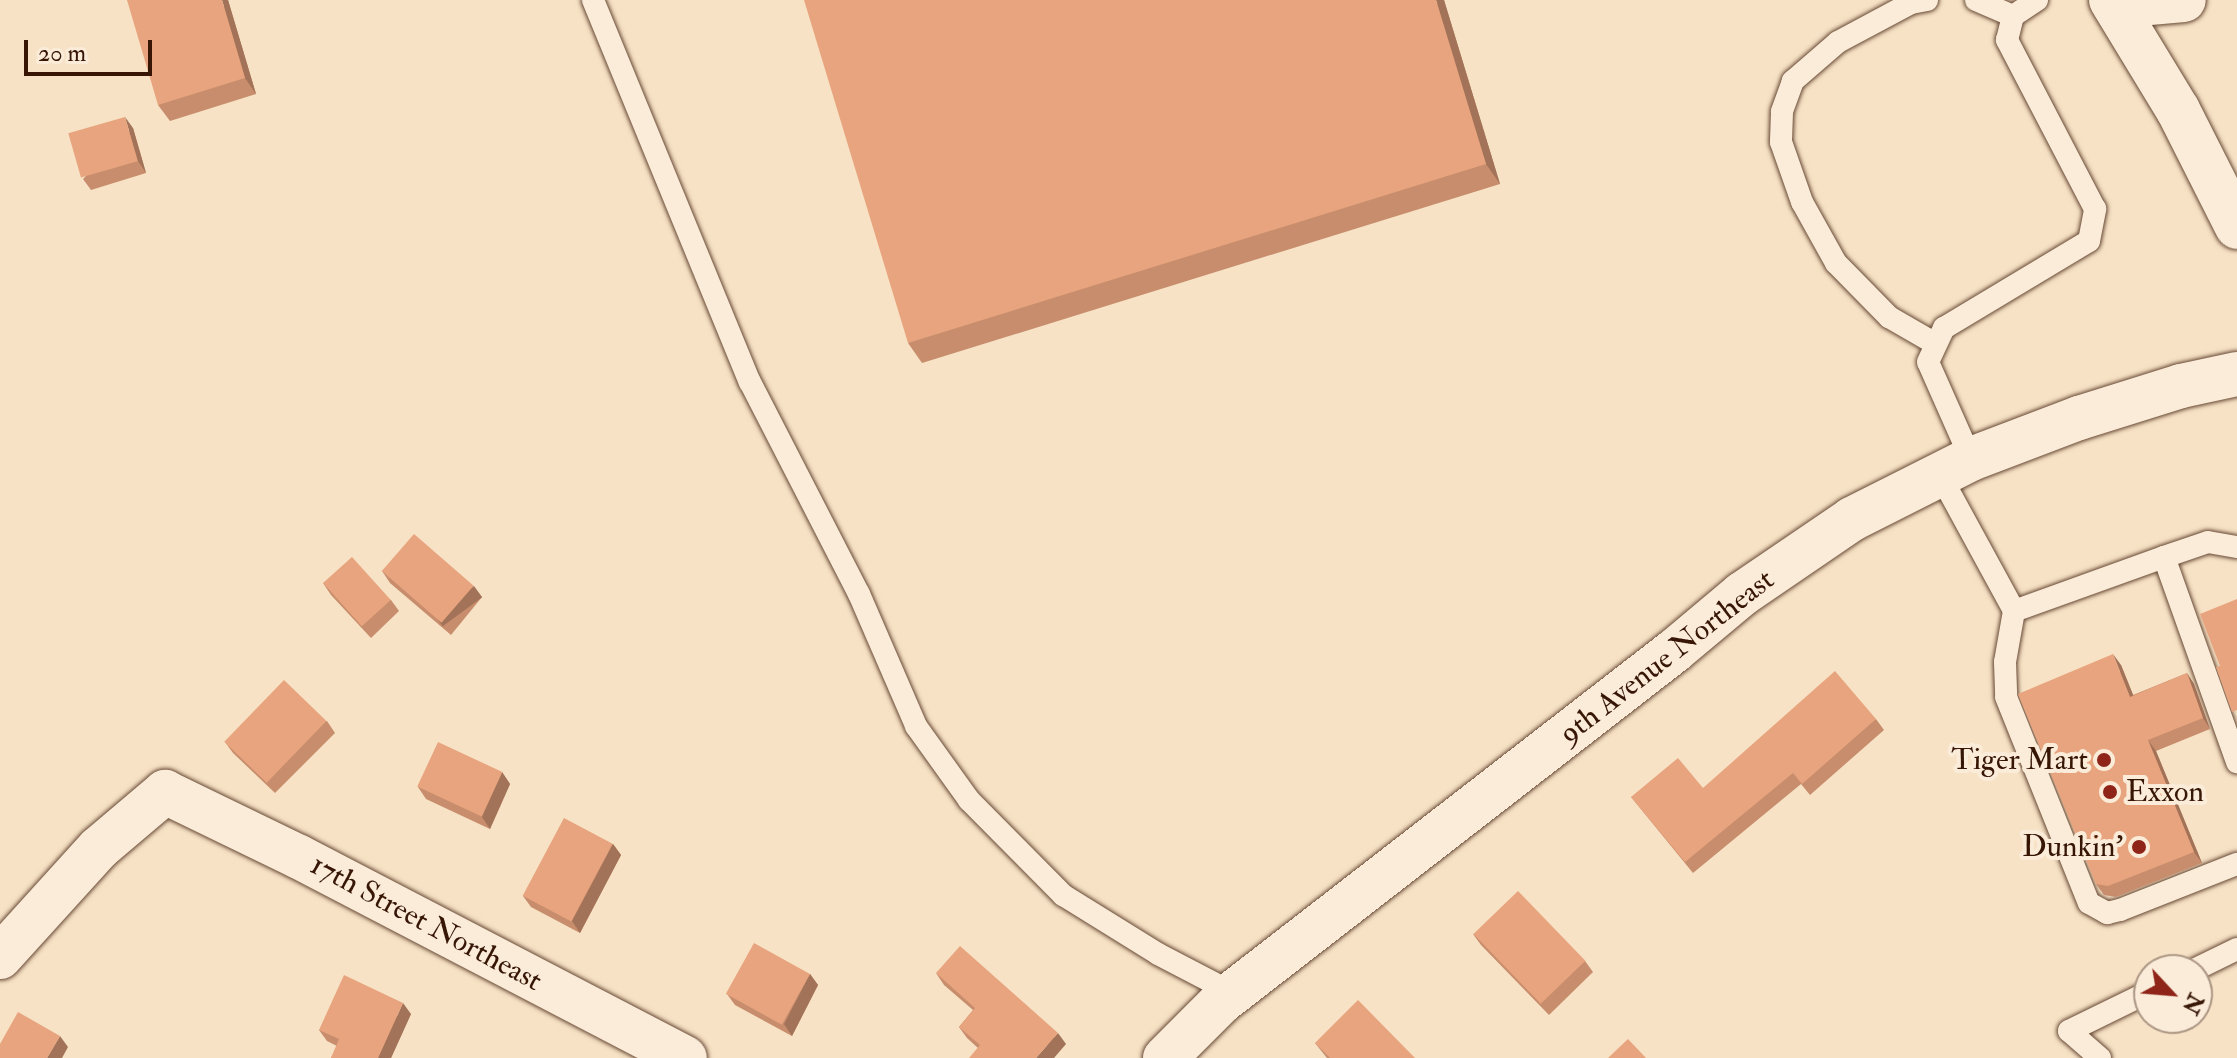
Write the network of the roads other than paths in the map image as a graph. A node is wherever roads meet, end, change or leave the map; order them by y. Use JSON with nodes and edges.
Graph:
{"nodes":[{"id":1,"x":593,"y":0,"type":"edge"},
{"id":2,"x":1927,"y":0,"type":"edge"},
{"id":3,"x":1976,"y":0,"type":"edge"},
{"id":4,"x":2037,"y":0,"type":"edge"},
{"id":5,"x":2184,"y":0,"type":"edge"},
{"id":6,"x":2113,"y":3,"type":"edge"},
{"id":7,"x":2013,"y":16,"type":"junction"},
{"id":8,"x":2237,"y":227,"type":"edge"},
{"id":9,"x":1936,"y":344,"type":"junction"},
{"id":10,"x":2237,"y":374,"type":"edge"},
{"id":11,"x":1956,"y":467,"type":"junction"},
{"id":12,"x":2237,"y":547,"type":"edge"},
{"id":13,"x":2164,"y":557,"type":"junction"},
{"id":14,"x":2014,"y":611,"type":"junction"},
{"id":15,"x":2237,"y":762,"type":"edge"},
{"id":16,"x":2237,"y":864,"type":"edge"},
{"id":17,"x":2237,"y":949,"type":"edge"},
{"id":18,"x":0,"y":957,"type":"edge"},
{"id":19,"x":2213,"y":961,"type":"edge"},
{"id":20,"x":1233,"y":993,"type":"junction"},
{"id":21,"x":2133,"y":1000,"type":"edge"},
{"id":22,"x":685,"y":1058,"type":"edge"},
{"id":23,"x":1165,"y":1058,"type":"edge"},
{"id":24,"x":2100,"y":1058,"type":"edge"}],
"edges":[{"from":1,"to":20,"type":"lane"},
{"from":2,"to":9,"type":"lane"},
{"from":3,"to":7,"type":"lane"},
{"from":4,"to":7,"type":"lane"},
{"from":5,"to":6,"type":"street"},
{"from":6,"to":8,"type":"street"},
{"from":7,"to":9,"type":"lane"},
{"from":9,"to":11,"type":"lane"},
{"from":10,"to":11,"type":"street","name":"9th Avenue Northeast"},
{"from":11,"to":14,"type":"lane"},
{"from":11,"to":20,"type":"street","name":"9th Avenue Northeast"},
{"from":12,"to":13,"type":"lane"},
{"from":13,"to":14,"type":"lane"},
{"from":13,"to":15,"type":"lane"},
{"from":14,"to":16,"type":"lane"},
{"from":17,"to":19,"type":"lane"},
{"from":18,"to":22,"type":"street","name":"17th Street Northeast"},
{"from":20,"to":23,"type":"street","name":"9th Avenue Northeast"},
{"from":21,"to":24,"type":"lane"}]}
